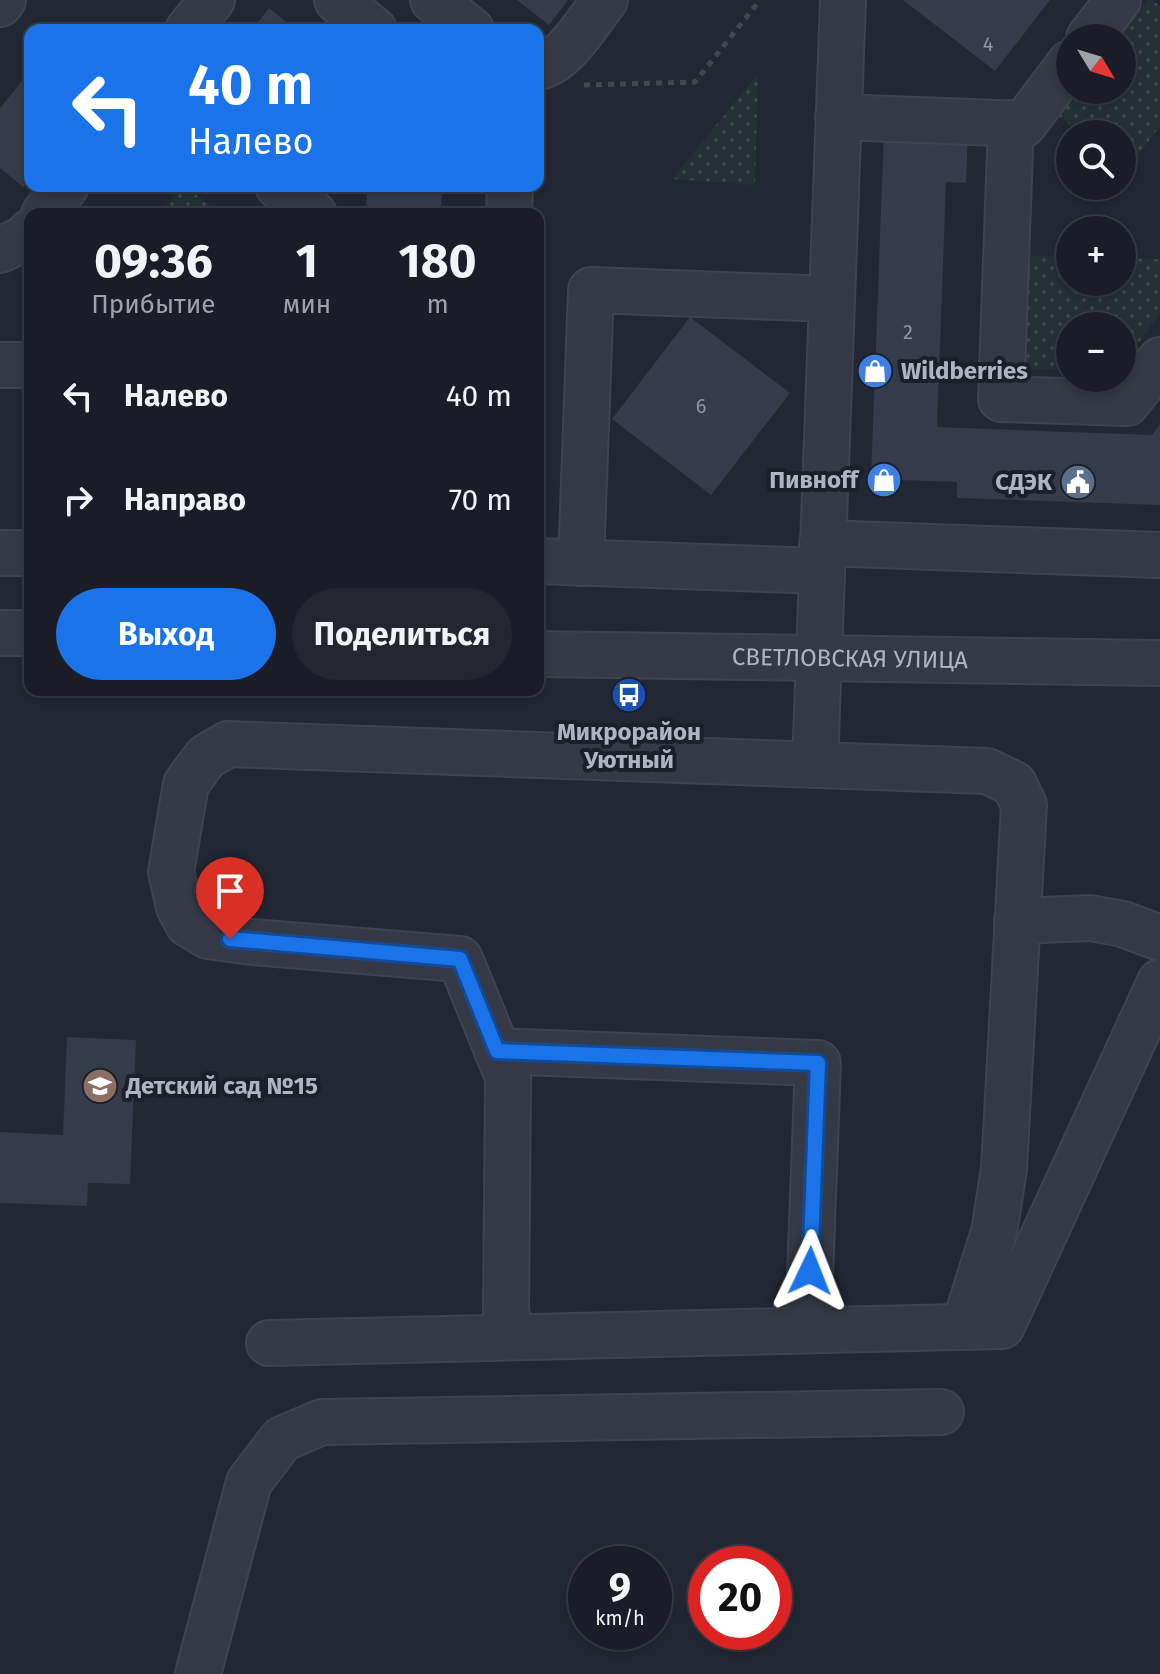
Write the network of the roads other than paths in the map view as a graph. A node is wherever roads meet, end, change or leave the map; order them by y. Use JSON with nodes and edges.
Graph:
{"nodes":[{"id":1,"x":212,"y":0,"type":"edge"},
{"id":2,"x":337,"y":0,"type":"edge"},
{"id":3,"x":433,"y":0,"type":"edge"},
{"id":4,"x":605,"y":0,"type":"edge"},
{"id":5,"x":843,"y":0,"type":"edge"},
{"id":6,"x":1118,"y":0,"type":"edge"},
{"id":7,"x":193,"y":24,"type":"edge"},
{"id":8,"x":367,"y":24,"type":"edge"},
{"id":9,"x":463,"y":24,"type":"edge"},
{"id":10,"x":1100,"y":24,"type":"edge"},
{"id":11,"x":554,"y":76,"type":"edge"},
{"id":12,"x":1056,"y":82,"type":"edge"},
{"id":13,"x":838,"y":117,"type":"junction"},
{"id":14,"x":1011,"y":123,"type":"junction"},
{"id":15,"x":61,"y":192,"type":"edge"},
{"id":16,"x":286,"y":192,"type":"edge"},
{"id":17,"x":49,"y":208,"type":"edge"},
{"id":18,"x":306,"y":208,"type":"edge"},
{"id":19,"x":24,"y":238,"type":"edge"},
{"id":20,"x":0,"y":250,"type":"edge"},
{"id":21,"x":832,"y":299,"type":"junction"},
{"id":22,"x":1160,"y":360,"type":"edge"},
{"id":23,"x":0,"y":365,"type":"edge"},
{"id":24,"x":24,"y":365,"type":"edge"},
{"id":25,"x":0,"y":553,"type":"edge"},
{"id":26,"x":24,"y":553,"type":"edge"},
{"id":27,"x":1160,"y":555,"type":"edge"},
{"id":28,"x":822,"y":557,"type":"junction"},
{"id":29,"x":544,"y":561,"type":"edge"},
{"id":30,"x":581,"y":563,"type":"junction"},
{"id":31,"x":0,"y":633,"type":"edge"},
{"id":32,"x":24,"y":633,"type":"edge"},
{"id":33,"x":544,"y":654,"type":"edge"},
{"id":34,"x":818,"y":658,"type":"junction"},
{"id":35,"x":1160,"y":663,"type":"edge"},
{"id":36,"x":815,"y":765,"type":"junction"},
{"id":37,"x":1017,"y":921,"type":"junction"},
{"id":38,"x":1160,"y":938,"type":"edge"},
{"id":39,"x":1160,"y":982,"type":"edge"},
{"id":40,"x":497,"y":1051,"type":"junction"},
{"id":41,"x":964,"y":1327,"type":"junction"},
{"id":42,"x":808,"y":1330,"type":"junction"},
{"id":43,"x":515,"y":1337,"type":"junction"},
{"id":44,"x":269,"y":1343,"type":"dead end"},
{"id":45,"x":941,"y":1412,"type":"dead end"},
{"id":46,"x":198,"y":1674,"type":"edge"}],
"edges":[{"from":1,"to":7,"type":"street"},
{"from":2,"to":8,"type":"street"},
{"from":3,"to":9,"type":"street"},
{"from":4,"to":11,"type":"street"},
{"from":5,"to":13,"type":"street"},
{"from":6,"to":10,"type":"street"},
{"from":12,"to":14,"type":"street"},
{"from":13,"to":14,"type":"street"},
{"from":13,"to":21,"type":"street"},
{"from":14,"to":22,"type":"street"},
{"from":15,"to":17,"type":"street"},
{"from":16,"to":18,"type":"street"},
{"from":19,"to":20,"type":"street"},
{"from":21,"to":28,"type":"street"},
{"from":21,"to":30,"type":"street"},
{"from":23,"to":24,"type":"street"},
{"from":25,"to":26,"type":"street"},
{"from":27,"to":28,"type":"street"},
{"from":28,"to":30,"type":"street"},
{"from":28,"to":34,"type":"street"},
{"from":29,"to":30,"type":"street"},
{"from":31,"to":32,"type":"street"},
{"from":33,"to":34,"type":"street","name":"СВЕТЛОВСКАЯ УЛИЦА"},
{"from":34,"to":35,"type":"street","name":"СВЕТЛОВСКАЯ УЛИЦА"},
{"from":34,"to":36,"type":"street"},
{"from":36,"to":37,"type":"street"},
{"from":36,"to":40,"type":"street"},
{"from":37,"to":38,"type":"street"},
{"from":37,"to":41,"type":"street"},
{"from":39,"to":41,"type":"street"},
{"from":40,"to":42,"type":"street"},
{"from":40,"to":43,"type":"street"},
{"from":41,"to":42,"type":"street"},
{"from":42,"to":43,"type":"street"},
{"from":43,"to":44,"type":"street"},
{"from":45,"to":46,"type":"street"}]}
